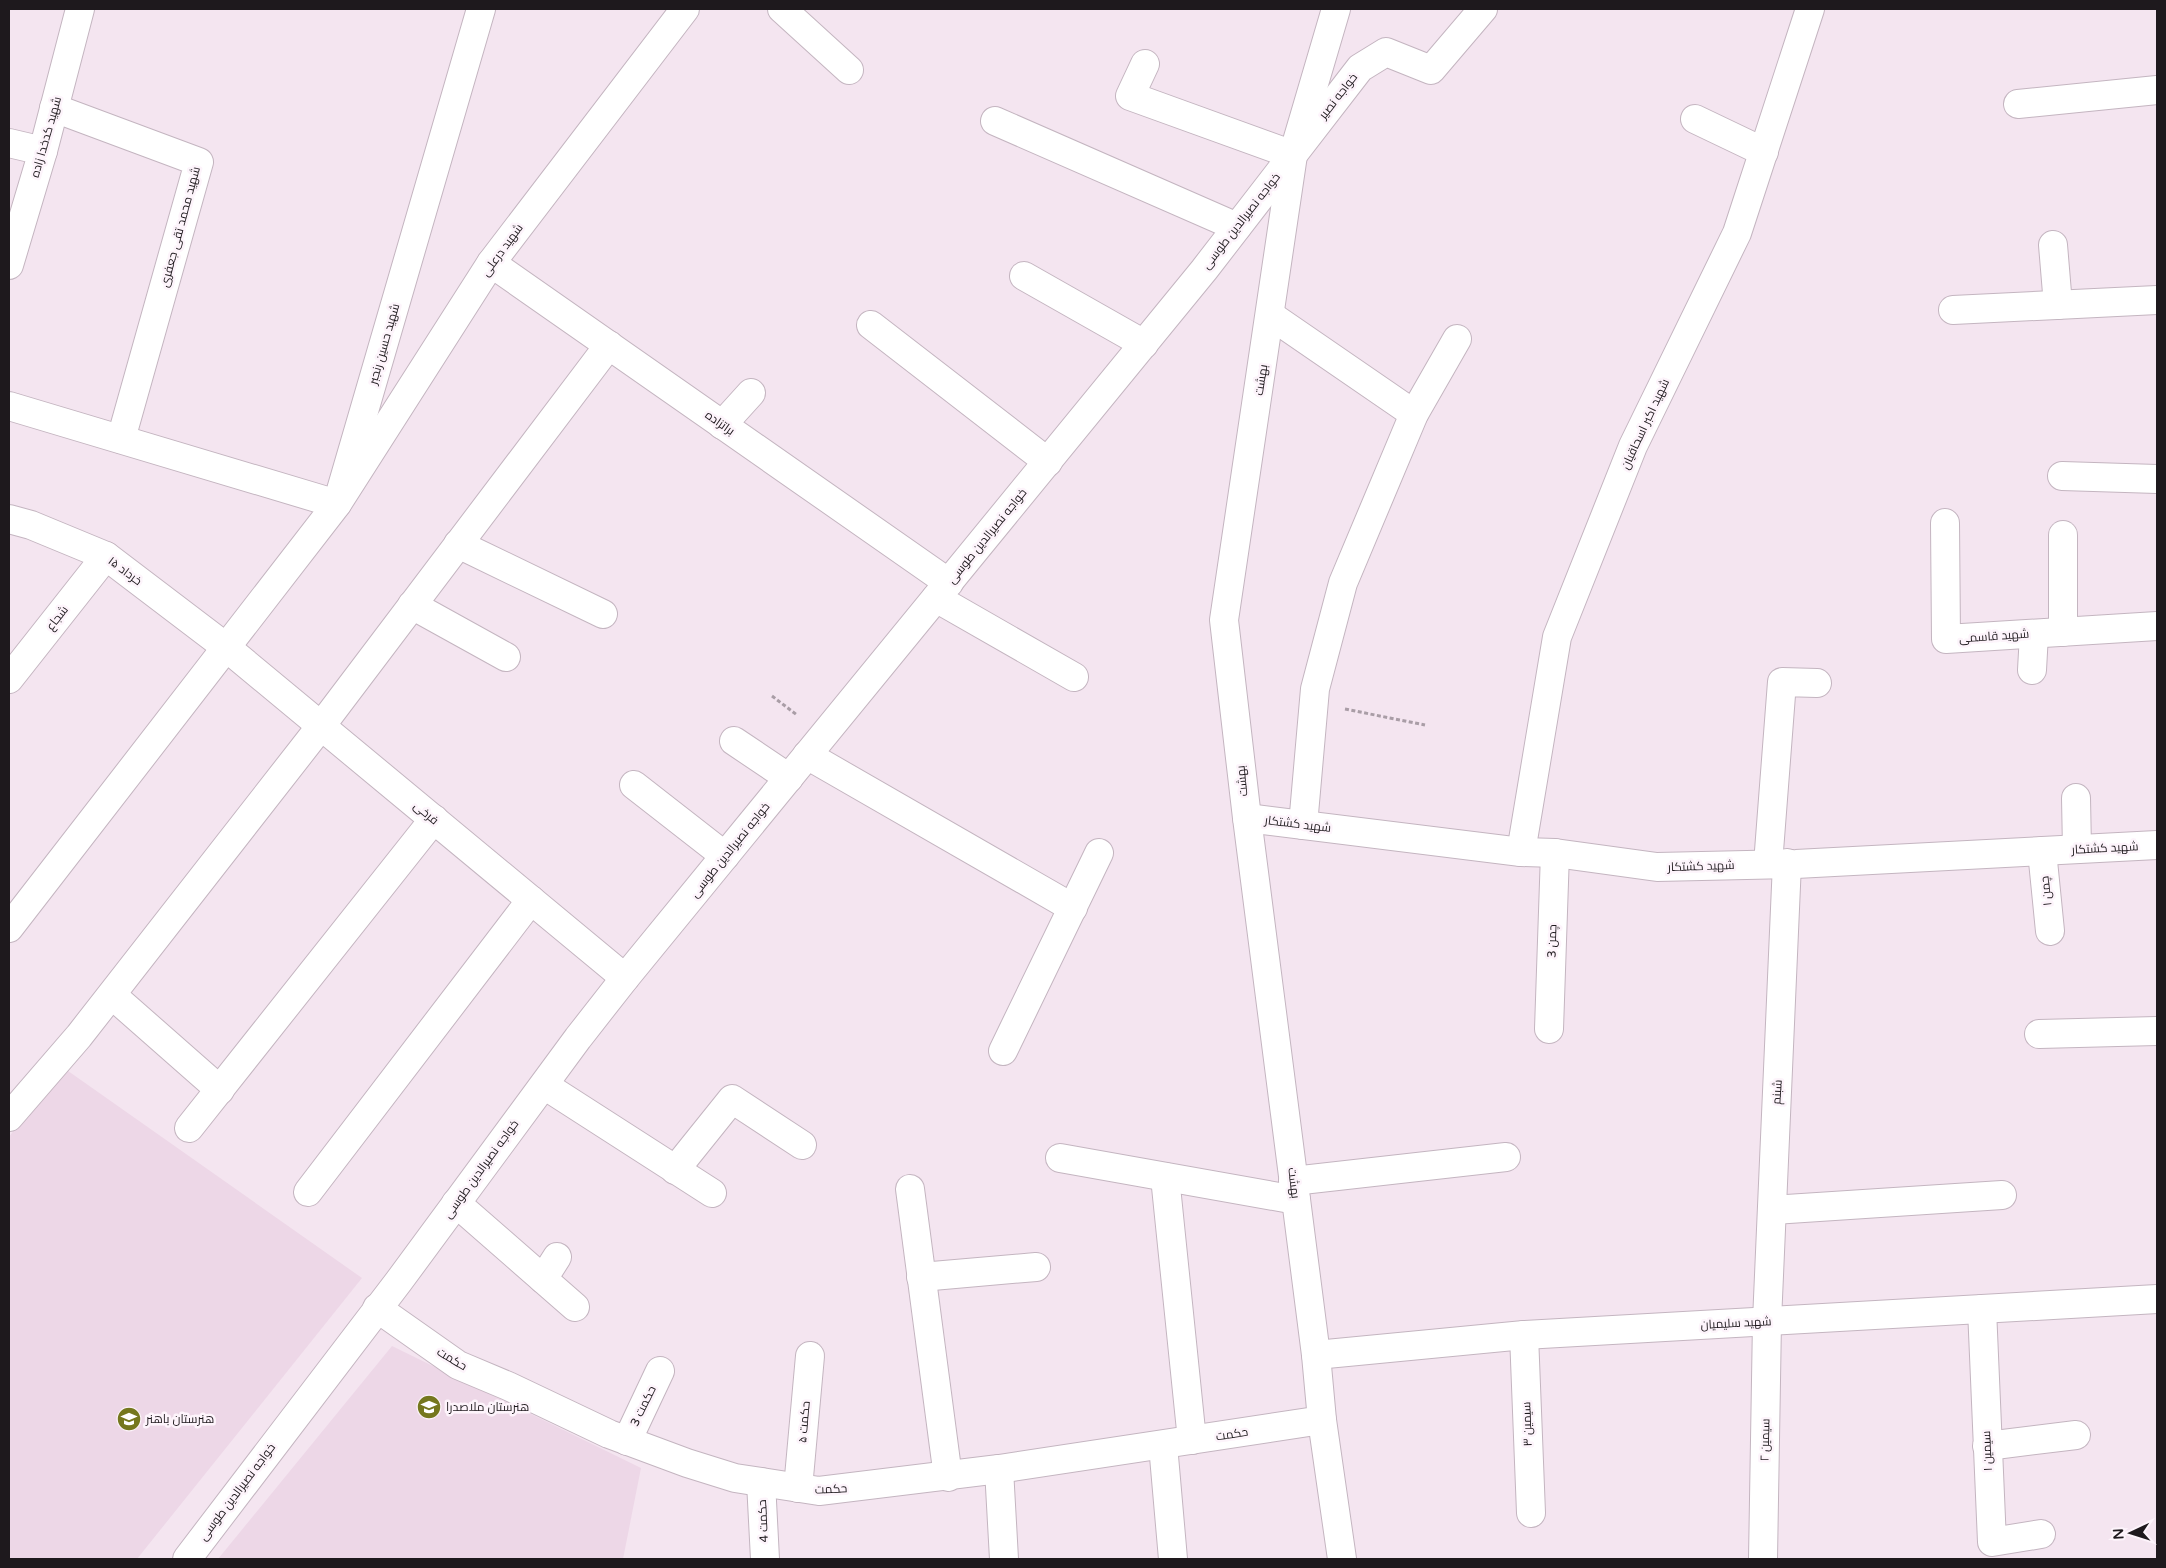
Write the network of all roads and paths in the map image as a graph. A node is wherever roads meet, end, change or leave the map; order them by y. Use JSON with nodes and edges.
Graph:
{"nodes":[{"id":1,"x":80,"y":9,"type":"edge"},
{"id":2,"x":481,"y":9,"type":"edge"},
{"id":3,"x":685,"y":9,"type":"edge"},
{"id":4,"x":782,"y":9,"type":"edge"},
{"id":5,"x":1336,"y":9,"type":"edge"},
{"id":6,"x":1482,"y":9,"type":"edge"},
{"id":7,"x":1810,"y":9,"type":"edge"},
{"id":8,"x":1145,"y":64,"type":"dead end"},
{"id":9,"x":849,"y":70,"type":"dead end"},
{"id":10,"x":2157,"y":90,"type":"edge"},
{"id":11,"x":2018,"y":104,"type":"dead end"},
{"id":12,"x":54,"y":108,"type":"junction"},
{"id":13,"x":1695,"y":119,"type":"dead end"},
{"id":14,"x":995,"y":121,"type":"dead end"},
{"id":15,"x":9,"y":143,"type":"edge"},
{"id":16,"x":43,"y":151,"type":"junction"},
{"id":17,"x":1764,"y":152,"type":"junction"},
{"id":18,"x":1293,"y":155,"type":"junction"},
{"id":19,"x":1237,"y":226,"type":"junction"},
{"id":20,"x":2054,"y":245,"type":"dead end"},
{"id":21,"x":491,"y":263,"type":"junction"},
{"id":22,"x":9,"y":265,"type":"edge"},
{"id":23,"x":1024,"y":276,"type":"dead end"},
{"id":24,"x":2157,"y":300,"type":"edge"},
{"id":25,"x":2058,"y":305,"type":"junction"},
{"id":26,"x":1954,"y":310,"type":"dead end"},
{"id":27,"x":1270,"y":315,"type":"junction"},
{"id":28,"x":871,"y":325,"type":"dead end"},
{"id":29,"x":1457,"y":339,"type":"dead end"},
{"id":30,"x":1144,"y":344,"type":"junction"},
{"id":31,"x":609,"y":345,"type":"junction"},
{"id":32,"x":751,"y":393,"type":"dead end"},
{"id":33,"x":9,"y":406,"type":"edge"},
{"id":34,"x":1414,"y":414,"type":"junction"},
{"id":35,"x":722,"y":424,"type":"junction"},
{"id":36,"x":121,"y":439,"type":"junction"},
{"id":37,"x":1048,"y":462,"type":"junction"},
{"id":38,"x":2062,"y":476,"type":"dead end"},
{"id":39,"x":2157,"y":479,"type":"edge"},
{"id":40,"x":337,"y":504,"type":"junction"},
{"id":41,"x":9,"y":519,"type":"edge"},
{"id":42,"x":1945,"y":523,"type":"dead end"},
{"id":43,"x":2063,"y":535,"type":"dead end"},
{"id":44,"x":458,"y":544,"type":"junction"},
{"id":45,"x":106,"y":556,"type":"junction"},
{"id":46,"x":942,"y":591,"type":"junction"},
{"id":47,"x":412,"y":605,"type":"junction"},
{"id":48,"x":603,"y":614,"type":"dead end"},
{"id":49,"x":2157,"y":626,"type":"edge"},
{"id":50,"x":2063,"y":632,"type":"junction"},
{"id":51,"x":2034,"y":634,"type":"junction"},
{"id":52,"x":227,"y":648,"type":"junction"},
{"id":53,"x":506,"y":657,"type":"dead end"},
{"id":54,"x":2032,"y":670,"type":"dead end"},
{"id":55,"x":1074,"y":677,"type":"dead end"},
{"id":56,"x":9,"y":679,"type":"edge"},
{"id":57,"x":1817,"y":683,"type":"dead end"},
{"id":58,"x":1313,"y":702,"type":"junction"},
{"id":59,"x":1425,"y":725,"type":"dead end"},
{"id":60,"x":321,"y":726,"type":"junction"},
{"id":61,"x":734,"y":741,"type":"dead end"},
{"id":62,"x":807,"y":755,"type":"junction"},
{"id":63,"x":789,"y":778,"type":"junction"},
{"id":64,"x":634,"y":785,"type":"dead end"},
{"id":65,"x":2076,"y":798,"type":"dead end"},
{"id":66,"x":1246,"y":818,"type":"junction"},
{"id":67,"x":434,"y":819,"type":"junction"},
{"id":68,"x":1303,"y":824,"type":"junction"},
{"id":69,"x":2157,"y":845,"type":"edge"},
{"id":70,"x":2077,"y":849,"type":"junction"},
{"id":71,"x":2042,"y":851,"type":"junction"},
{"id":72,"x":1521,"y":852,"type":"junction"},
{"id":73,"x":1100,"y":853,"type":"dead end"},
{"id":74,"x":1555,"y":853,"type":"junction"},
{"id":75,"x":724,"y":856,"type":"junction"},
{"id":76,"x":1778,"y":864,"type":"junction"},
{"id":77,"x":531,"y":900,"type":"junction"},
{"id":78,"x":1073,"y":908,"type":"junction"},
{"id":79,"x":9,"y":928,"type":"edge"},
{"id":80,"x":2050,"y":931,"type":"dead end"},
{"id":81,"x":625,"y":978,"type":"junction"},
{"id":82,"x":112,"y":994,"type":"junction"},
{"id":83,"x":1550,"y":1029,"type":"dead end"},
{"id":84,"x":2157,"y":1031,"type":"edge"},
{"id":85,"x":2039,"y":1034,"type":"dead end"},
{"id":86,"x":1003,"y":1051,"type":"dead end"},
{"id":87,"x":544,"y":1085,"type":"junction"},
{"id":88,"x":220,"y":1090,"type":"junction"},
{"id":89,"x":9,"y":1117,"type":"edge"},
{"id":90,"x":189,"y":1128,"type":"dead end"},
{"id":91,"x":802,"y":1145,"type":"dead end"},
{"id":92,"x":1506,"y":1157,"type":"dead end"},
{"id":93,"x":1060,"y":1158,"type":"dead end"},
{"id":94,"x":675,"y":1170,"type":"junction"},
{"id":95,"x":1165,"y":1177,"type":"junction"},
{"id":96,"x":910,"y":1189,"type":"dead end"},
{"id":97,"x":1294,"y":1190,"type":"junction"},
{"id":98,"x":308,"y":1192,"type":"dead end"},
{"id":99,"x":712,"y":1194,"type":"dead end"},
{"id":100,"x":2002,"y":1195,"type":"dead end"},
{"id":101,"x":456,"y":1203,"type":"junction"},
{"id":102,"x":1772,"y":1210,"type":"junction"},
{"id":103,"x":1036,"y":1267,"type":"dead end"},
{"id":104,"x":921,"y":1277,"type":"junction"},
{"id":105,"x":2157,"y":1299,"type":"edge"},
{"id":106,"x":575,"y":1307,"type":"dead end"},
{"id":107,"x":377,"y":1308,"type":"junction"},
{"id":108,"x":1982,"y":1309,"type":"junction"},
{"id":109,"x":1767,"y":1321,"type":"junction"},
{"id":110,"x":1524,"y":1335,"type":"junction"},
{"id":111,"x":1316,"y":1355,"type":"junction"},
{"id":112,"x":810,"y":1356,"type":"dead end"},
{"id":113,"x":660,"y":1371,"type":"dead end"},
{"id":114,"x":1322,"y":1420,"type":"junction"},
{"id":115,"x":2076,"y":1435,"type":"dead end"},
{"id":116,"x":1192,"y":1440,"type":"junction"},
{"id":117,"x":627,"y":1441,"type":"junction"},
{"id":118,"x":1163,"y":1445,"type":"junction"},
{"id":119,"x":1987,"y":1446,"type":"junction"},
{"id":120,"x":999,"y":1470,"type":"junction"},
{"id":121,"x":948,"y":1477,"type":"junction"},
{"id":122,"x":761,"y":1482,"type":"junction"},
{"id":123,"x":798,"y":1488,"type":"junction"},
{"id":124,"x":1531,"y":1513,"type":"dead end"},
{"id":125,"x":2042,"y":1534,"type":"dead end"},
{"id":126,"x":187,"y":1559,"type":"edge"},
{"id":127,"x":765,"y":1559,"type":"edge"},
{"id":128,"x":1004,"y":1559,"type":"edge"},
{"id":129,"x":1173,"y":1559,"type":"edge"},
{"id":130,"x":1342,"y":1559,"type":"edge"},
{"id":131,"x":1763,"y":1559,"type":"edge"}],
"edges":[{"from":1,"to":12,"type":"street","name":"شهید کدخدا زاده"},
{"from":2,"to":40,"type":"street","name":"شهید حسین رنجبر"},
{"from":3,"to":21,"type":"street","name":"شهید درعلی"},
{"from":4,"to":9,"type":"street"},
{"from":5,"to":18,"type":"street","name":"بهشت"},
{"from":6,"to":18,"type":"street","name":"خواجه نصیر"},
{"from":7,"to":17,"type":"street","name":"شهید اکبر اسحاقیان"},
{"from":8,"to":18,"type":"street"},
{"from":10,"to":11,"type":"street"},
{"from":12,"to":16,"type":"street","name":"شهید کدخدا زاده"},
{"from":12,"to":36,"type":"street","name":"شهید محمد تقی جعفری"},
{"from":13,"to":17,"type":"street"},
{"from":14,"to":19,"type":"street"},
{"from":15,"to":16,"type":"street"},
{"from":16,"to":22,"type":"street","name":"شهید کدخدا زاده"},
{"from":17,"to":72,"type":"street","name":"شهید اکبر اسحاقیان"},
{"from":18,"to":19,"type":"street","name":"خواجه نصیرالدین طوسی"},
{"from":18,"to":27,"type":"street","name":"بهشت"},
{"from":19,"to":30,"type":"street","name":"خواجه نصیرالدین طوسی"},
{"from":20,"to":25,"type":"street"},
{"from":21,"to":31,"type":"street","name":"براتزاده"},
{"from":21,"to":40,"type":"street","name":"شهید درعلی"},
{"from":23,"to":30,"type":"street"},
{"from":24,"to":25,"type":"street"},
{"from":25,"to":26,"type":"street"},
{"from":27,"to":34,"type":"street"},
{"from":27,"to":66,"type":"street","name":"بهشت"},
{"from":28,"to":37,"type":"street"},
{"from":29,"to":34,"type":"street"},
{"from":30,"to":37,"type":"street","name":"خواجه نصیرالدین طوسی"},
{"from":31,"to":35,"type":"street","name":"براتزاده"},
{"from":31,"to":44,"type":"street"},
{"from":32,"to":35,"type":"street"},
{"from":33,"to":36,"type":"street"},
{"from":34,"to":58,"type":"street"},
{"from":35,"to":46,"type":"street","name":"براتزاده"},
{"from":36,"to":40,"type":"street"},
{"from":37,"to":46,"type":"street","name":"خواجه نصیرالدین طوسی"},
{"from":38,"to":39,"type":"street"},
{"from":40,"to":52,"type":"street","name":"شهید حسین رنجبر"},
{"from":41,"to":45,"type":"street","name":"۱۵ خرداد"},
{"from":42,"to":51,"type":"street","name":"شهید قاسمی"},
{"from":43,"to":50,"type":"street"},
{"from":44,"to":47,"type":"street"},
{"from":44,"to":48,"type":"street"},
{"from":45,"to":52,"type":"street","name":"۱۵ خرداد"},
{"from":45,"to":56,"type":"street","name":"شجاع"},
{"from":46,"to":55,"type":"street","name":"براتزاده"},
{"from":46,"to":62,"type":"street","name":"خواجه نصیرالدین طوسی"},
{"from":47,"to":53,"type":"street"},
{"from":47,"to":60,"type":"street"},
{"from":49,"to":50,"type":"street","name":"شهید قاسمی"},
{"from":50,"to":51,"type":"street","name":"شهید قاسمی"},
{"from":51,"to":54,"type":"street"},
{"from":52,"to":60,"type":"street","name":"فرخی"},
{"from":52,"to":79,"type":"street","name":"شهید حسین رنجبر"},
{"from":57,"to":76,"type":"street","name":"شبنم"},
{"from":58,"to":59,"type":"path"},
{"from":58,"to":68,"type":"street"},
{"from":60,"to":67,"type":"street","name":"فرخی"},
{"from":60,"to":82,"type":"street"},
{"from":61,"to":63,"type":"street"},
{"from":62,"to":63,"type":"street","name":"خواجه نصیرالدین طوسی"},
{"from":62,"to":78,"type":"street"},
{"from":63,"to":75,"type":"street","name":"خواجه نصیرالدین طوسی"},
{"from":64,"to":75,"type":"street"},
{"from":65,"to":70,"type":"street"},
{"from":66,"to":68,"type":"street","name":"شهید کشتکار"},
{"from":66,"to":97,"type":"street","name":"بهشت"},
{"from":67,"to":77,"type":"street","name":"فرخی"},
{"from":67,"to":88,"type":"street"},
{"from":68,"to":72,"type":"street","name":"شهید کشتکار"},
{"from":69,"to":70,"type":"street","name":"شهید کشتکار"},
{"from":70,"to":71,"type":"street","name":"شهید کشتکار"},
{"from":71,"to":76,"type":"street","name":"شهید کشتکار"},
{"from":71,"to":80,"type":"street","name":"چمن ۱"},
{"from":72,"to":74,"type":"street","name":"شهید کشتکار"},
{"from":73,"to":78,"type":"street"},
{"from":74,"to":76,"type":"street","name":"شهید کشتکار"},
{"from":74,"to":83,"type":"street","name":"چمن 3"},
{"from":75,"to":81,"type":"street","name":"خواجه نصیرالدین طوسی"},
{"from":76,"to":102,"type":"street","name":"شبنم"},
{"from":77,"to":81,"type":"street","name":"فرخی"},
{"from":77,"to":98,"type":"street"},
{"from":78,"to":86,"type":"street"},
{"from":81,"to":87,"type":"street","name":"خواجه نصیرالدین طوسی"},
{"from":82,"to":88,"type":"street"},
{"from":82,"to":89,"type":"street"},
{"from":84,"to":85,"type":"street"},
{"from":87,"to":94,"type":"street"},
{"from":87,"to":101,"type":"street","name":"خواجه نصیرالدین طوسی"},
{"from":88,"to":90,"type":"street"},
{"from":91,"to":94,"type":"street"},
{"from":92,"to":97,"type":"street"},
{"from":93,"to":95,"type":"street"},
{"from":94,"to":99,"type":"street"},
{"from":95,"to":97,"type":"street"},
{"from":95,"to":116,"type":"street"},
{"from":96,"to":104,"type":"street"},
{"from":97,"to":111,"type":"street","name":"بهشت"},
{"from":100,"to":102,"type":"street"},
{"from":101,"to":106,"type":"street"},
{"from":101,"to":107,"type":"street","name":"خواجه نصیرالدین طوسی"},
{"from":102,"to":109,"type":"street","name":"شبنم"},
{"from":103,"to":104,"type":"street"},
{"from":104,"to":121,"type":"street"},
{"from":105,"to":108,"type":"street","name":"شهید سلیمیان"},
{"from":107,"to":117,"type":"street","name":"حکمت"},
{"from":107,"to":126,"type":"street","name":"خواجه نصیرالدین طوسی"},
{"from":108,"to":109,"type":"street","name":"شهید سلیمیان"},
{"from":108,"to":119,"type":"street","name":"سیمین ۱"},
{"from":109,"to":110,"type":"street","name":"شهید سلیمیان"},
{"from":109,"to":131,"type":"street","name":"سیمین ۲"},
{"from":110,"to":111,"type":"street","name":"شهید سلیمیان"},
{"from":110,"to":124,"type":"street","name":"سیمین ۳"},
{"from":111,"to":114,"type":"street","name":"بهشت"},
{"from":112,"to":123,"type":"street","name":"حکمت ۵"},
{"from":113,"to":117,"type":"street","name":"حکمت 3"},
{"from":114,"to":116,"type":"street","name":"حکمت"},
{"from":114,"to":130,"type":"street","name":"بهشت"},
{"from":115,"to":119,"type":"street"},
{"from":116,"to":118,"type":"street","name":"حکمت"},
{"from":117,"to":122,"type":"street","name":"حکمت"},
{"from":118,"to":120,"type":"street","name":"حکمت"},
{"from":118,"to":129,"type":"street"},
{"from":119,"to":125,"type":"street","name":"سیمین ۱"},
{"from":120,"to":121,"type":"street","name":"حکمت"},
{"from":120,"to":128,"type":"street"},
{"from":121,"to":123,"type":"street","name":"حکمت"},
{"from":122,"to":123,"type":"street","name":"حکمت"},
{"from":122,"to":127,"type":"street","name":"حکمت 4"}]}
